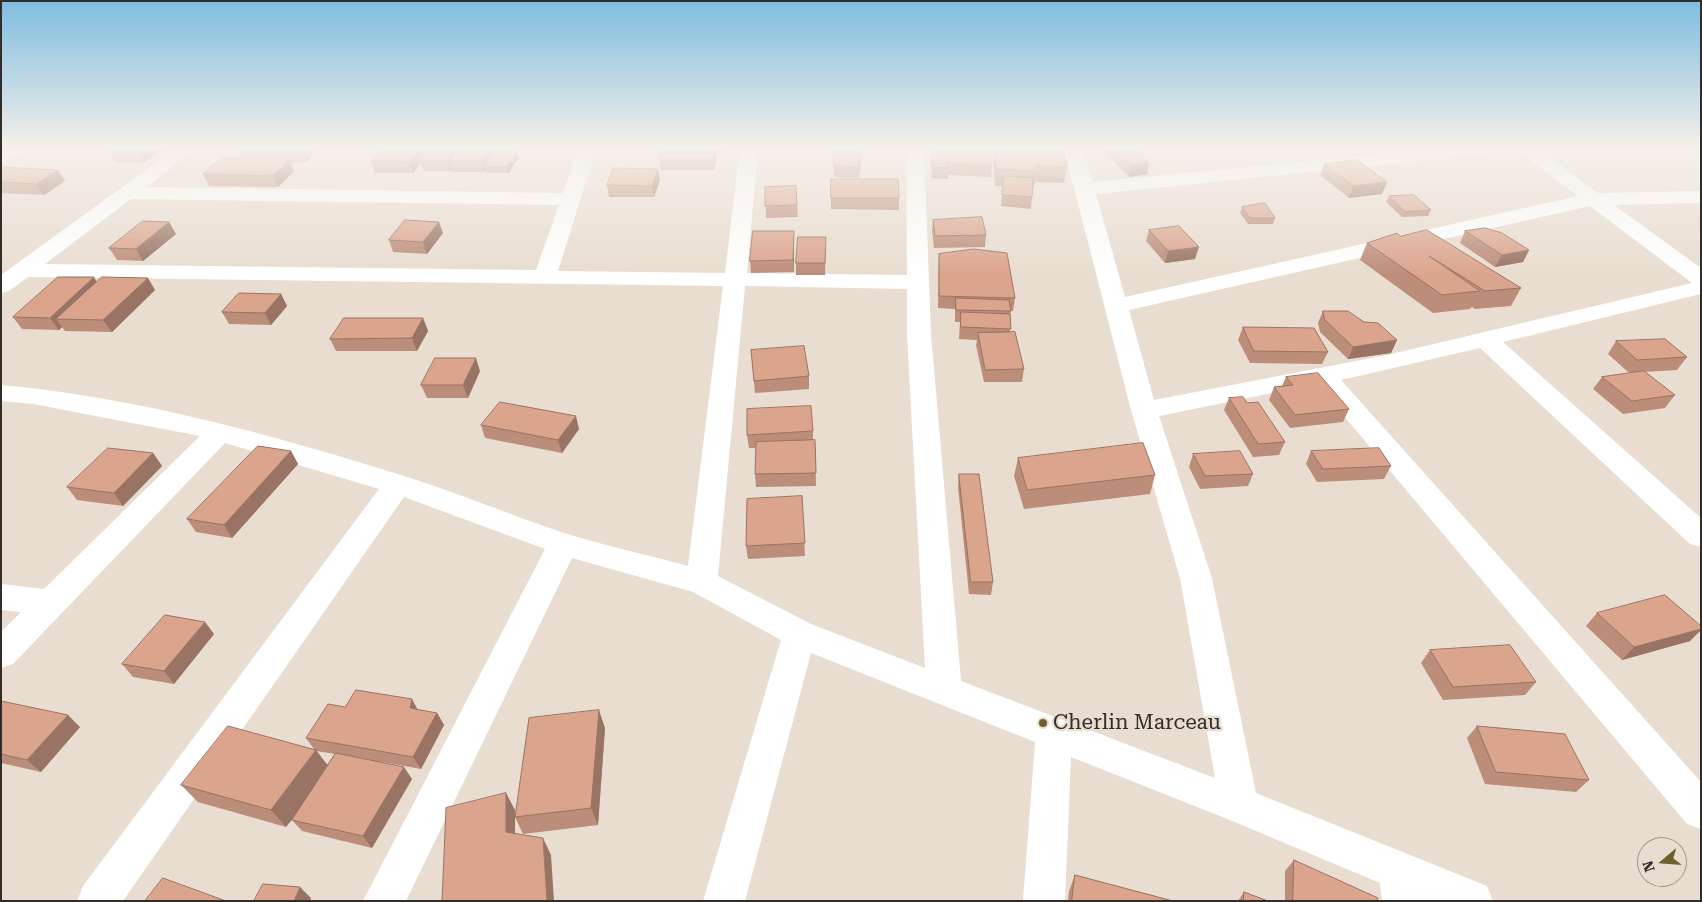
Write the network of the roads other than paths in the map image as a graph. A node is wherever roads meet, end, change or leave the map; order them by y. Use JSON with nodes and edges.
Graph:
{"nodes":[{"id":1,"x":130,"y":191,"type":"edge"},
{"id":2,"x":573,"y":191,"type":"edge"},
{"id":3,"x":744,"y":191,"type":"edge"},
{"id":4,"x":916,"y":191,"type":"edge"},
{"id":5,"x":1087,"y":191,"type":"edge"},
{"id":6,"x":1584,"y":191,"type":"edge"},
{"id":7,"x":126,"y":194,"type":"junction"},
{"id":8,"x":1701,"y":197,"type":"edge"},
{"id":9,"x":1593,"y":198,"type":"junction"},
{"id":10,"x":570,"y":199,"type":"junction"},
{"id":11,"x":23,"y":270,"type":"junction"},
{"id":12,"x":545,"y":277,"type":"junction"},
{"id":13,"x":735,"y":279,"type":"junction"},
{"id":14,"x":1701,"y":279,"type":"edge"},
{"id":15,"x":917,"y":282,"type":"junction"},
{"id":16,"x":1,"y":286,"type":"edge"},
{"id":17,"x":1701,"y":287,"type":"edge"},
{"id":18,"x":1116,"y":306,"type":"junction"},
{"id":19,"x":1486,"y":340,"type":"junction"},
{"id":20,"x":1323,"y":375,"type":"junction"},
{"id":21,"x":1,"y":393,"type":"edge"},
{"id":22,"x":1144,"y":410,"type":"junction"},
{"id":23,"x":220,"y":432,"type":"junction"},
{"id":24,"x":398,"y":484,"type":"junction"},
{"id":25,"x":1689,"y":512,"type":"edge"},
{"id":26,"x":1701,"y":536,"type":"edge"},
{"id":27,"x":563,"y":544,"type":"junction"},
{"id":28,"x":702,"y":582,"type":"junction"},
{"id":29,"x":1,"y":597,"type":"edge"},
{"id":30,"x":51,"y":603,"type":"junction"},
{"id":31,"x":799,"y":634,"type":"junction"},
{"id":32,"x":1,"y":654,"type":"edge"},
{"id":33,"x":944,"y":690,"type":"junction"},
{"id":34,"x":1054,"y":734,"type":"junction"},
{"id":35,"x":1239,"y":805,"type":"junction"},
{"id":36,"x":1701,"y":811,"type":"edge"},
{"id":37,"x":1400,"y":886,"type":"edge"},
{"id":38,"x":98,"y":901,"type":"edge"},
{"id":39,"x":384,"y":901,"type":"edge"},
{"id":40,"x":724,"y":901,"type":"edge"},
{"id":41,"x":1044,"y":901,"type":"edge"},
{"id":42,"x":1472,"y":901,"type":"edge"}],
"edges":[{"from":1,"to":7,"type":"street"},
{"from":2,"to":10,"type":"street"},
{"from":3,"to":13,"type":"street"},
{"from":4,"to":15,"type":"street"},
{"from":5,"to":18,"type":"street"},
{"from":6,"to":9,"type":"street"},
{"from":7,"to":10,"type":"street"},
{"from":7,"to":11,"type":"street"},
{"from":8,"to":9,"type":"street"},
{"from":9,"to":14,"type":"street"},
{"from":9,"to":18,"type":"street"},
{"from":10,"to":12,"type":"street"},
{"from":11,"to":12,"type":"street"},
{"from":11,"to":16,"type":"street"},
{"from":12,"to":13,"type":"street"},
{"from":13,"to":15,"type":"street"},
{"from":13,"to":28,"type":"street"},
{"from":15,"to":33,"type":"street"},
{"from":17,"to":19,"type":"street"},
{"from":18,"to":22,"type":"street"},
{"from":19,"to":20,"type":"street"},
{"from":19,"to":25,"type":"street"},
{"from":20,"to":22,"type":"street"},
{"from":20,"to":36,"type":"street"},
{"from":21,"to":23,"type":"street"},
{"from":22,"to":35,"type":"street"},
{"from":23,"to":24,"type":"street"},
{"from":23,"to":30,"type":"street"},
{"from":24,"to":27,"type":"street"},
{"from":24,"to":38,"type":"street"},
{"from":25,"to":26,"type":"street"},
{"from":27,"to":28,"type":"street"},
{"from":27,"to":39,"type":"street"},
{"from":28,"to":31,"type":"street"},
{"from":29,"to":30,"type":"street"},
{"from":30,"to":32,"type":"street"},
{"from":31,"to":33,"type":"street"},
{"from":31,"to":40,"type":"street"},
{"from":33,"to":34,"type":"street"},
{"from":34,"to":35,"type":"street"},
{"from":34,"to":41,"type":"street"},
{"from":35,"to":37,"type":"street"},
{"from":37,"to":42,"type":"street"}]}
